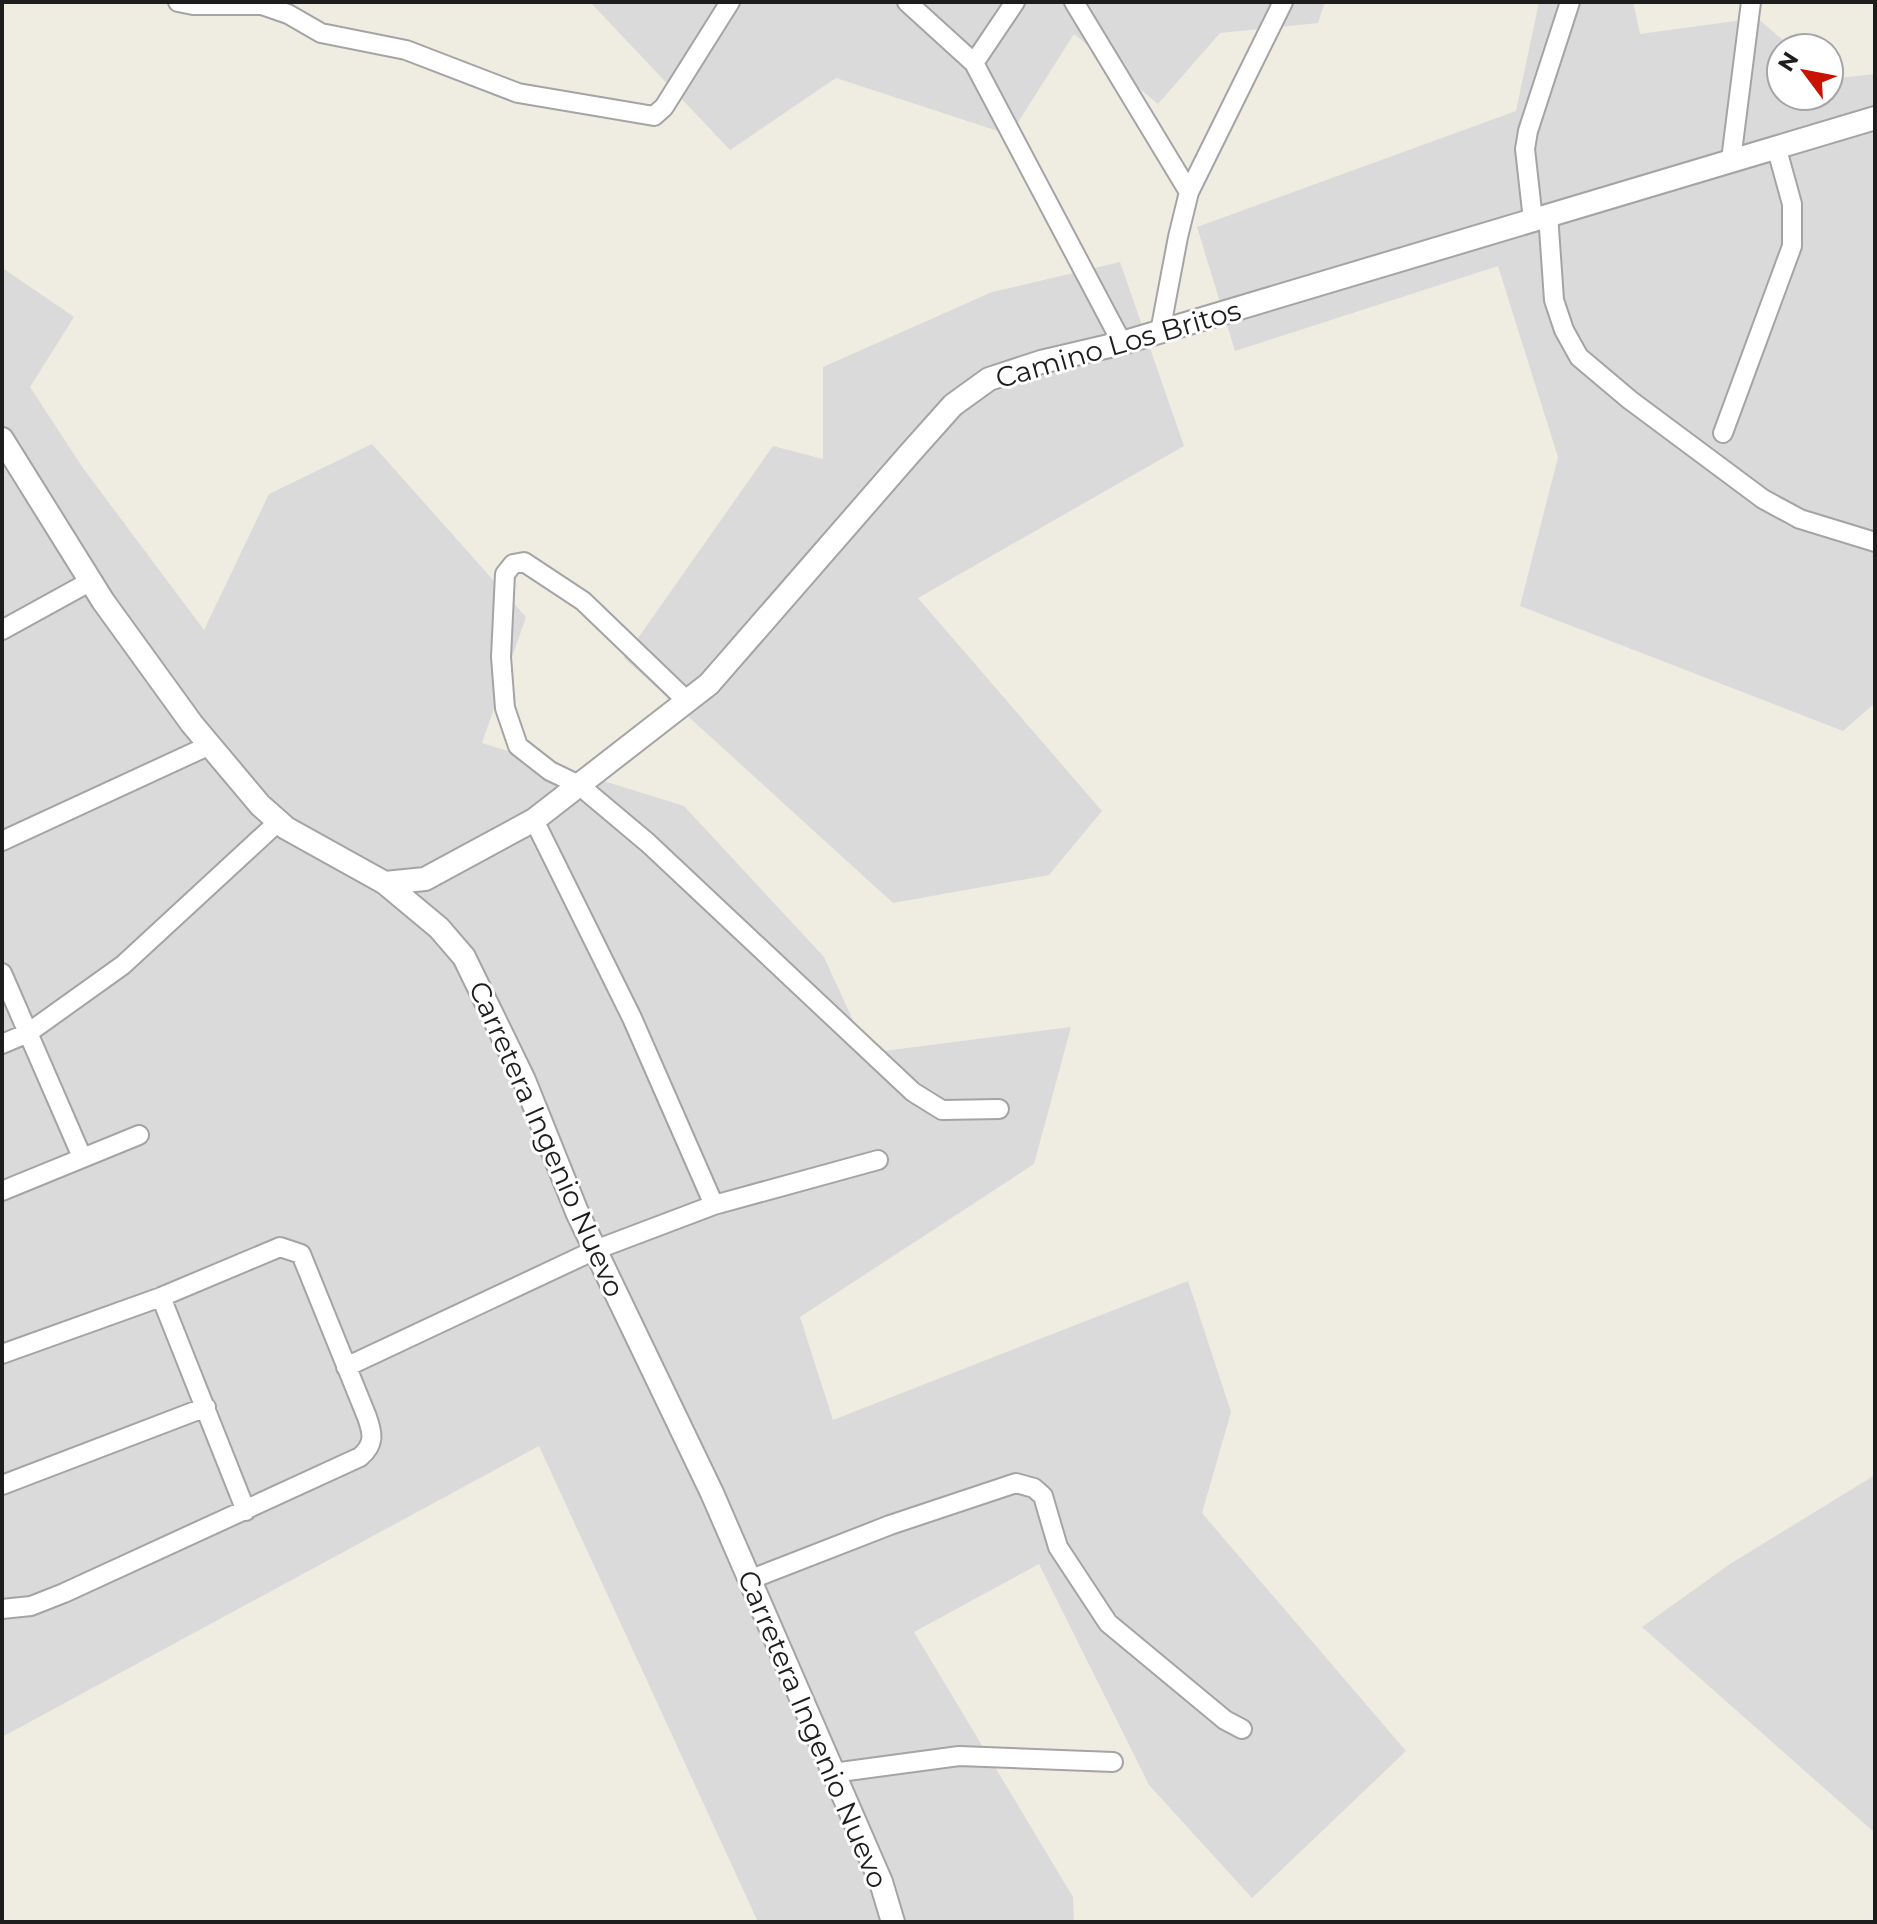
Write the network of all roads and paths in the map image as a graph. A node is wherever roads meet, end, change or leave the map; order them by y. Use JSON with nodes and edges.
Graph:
{"nodes":[{"id":1,"x":178,"y":2,"type":"edge"},
{"id":2,"x":730,"y":2,"type":"edge"},
{"id":3,"x":907,"y":2,"type":"edge"},
{"id":4,"x":1015,"y":2,"type":"edge"},
{"id":5,"x":1074,"y":2,"type":"edge"},
{"id":6,"x":1283,"y":2,"type":"edge"},
{"id":7,"x":1570,"y":2,"type":"edge"},
{"id":8,"x":1751,"y":2,"type":"edge"},
{"id":9,"x":974,"y":63,"type":"junction"},
{"id":10,"x":1875,"y":118,"type":"edge"},
{"id":11,"x":1776,"y":146,"type":"junction"},
{"id":12,"x":1731,"y":160,"type":"junction"},
{"id":13,"x":1189,"y":192,"type":"junction"},
{"id":14,"x":1540,"y":217,"type":"junction"},
{"id":15,"x":1160,"y":332,"type":"junction"},
{"id":16,"x":1122,"y":343,"type":"junction"},
{"id":17,"x":1723,"y":433,"type":"dead end"},
{"id":18,"x":2,"y":440,"type":"edge"},
{"id":19,"x":1875,"y":542,"type":"edge"},
{"id":20,"x":91,"y":581,"type":"junction"},
{"id":21,"x":2,"y":630,"type":"edge"},
{"id":22,"x":687,"y":701,"type":"junction"},
{"id":23,"x":210,"y":745,"type":"junction"},
{"id":24,"x":579,"y":785,"type":"junction"},
{"id":25,"x":534,"y":820,"type":"junction"},
{"id":26,"x":278,"y":822,"type":"junction"},
{"id":27,"x":2,"y":841,"type":"edge"},
{"id":28,"x":385,"y":883,"type":"junction"},
{"id":29,"x":2,"y":973,"type":"edge"},
{"id":30,"x":28,"y":1033,"type":"junction"},
{"id":31,"x":2,"y":1044,"type":"edge"},
{"id":32,"x":999,"y":1109,"type":"dead end"},
{"id":33,"x":139,"y":1135,"type":"dead end"},
{"id":34,"x":82,"y":1157,"type":"junction"},
{"id":35,"x":878,"y":1160,"type":"dead end"},
{"id":36,"x":2,"y":1191,"type":"edge"},
{"id":37,"x":714,"y":1205,"type":"junction"},
{"id":38,"x":595,"y":1250,"type":"junction"},
{"id":39,"x":161,"y":1297,"type":"junction"},
{"id":40,"x":2,"y":1354,"type":"edge"},
{"id":41,"x":346,"y":1367,"type":"junction"},
{"id":42,"x":206,"y":1407,"type":"junction"},
{"id":43,"x":2,"y":1485,"type":"edge"},
{"id":44,"x":246,"y":1511,"type":"junction"},
{"id":45,"x":749,"y":1580,"type":"junction"},
{"id":46,"x":2,"y":1609,"type":"edge"},
{"id":47,"x":1242,"y":1729,"type":"dead end"},
{"id":48,"x":1113,"y":1762,"type":"dead end"},
{"id":49,"x":833,"y":1773,"type":"junction"},
{"id":50,"x":893,"y":1922,"type":"edge"}],
"edges":[{"from":1,"to":2,"type":"street"},
{"from":3,"to":9,"type":"street"},
{"from":4,"to":9,"type":"street"},
{"from":5,"to":13,"type":"street"},
{"from":6,"to":13,"type":"street"},
{"from":7,"to":14,"type":"street"},
{"from":8,"to":12,"type":"street"},
{"from":9,"to":16,"type":"street"},
{"from":10,"to":11,"type":"street","name":"Camino Los Britos"},
{"from":11,"to":12,"type":"street","name":"Camino Los Britos"},
{"from":11,"to":17,"type":"street"},
{"from":12,"to":14,"type":"street","name":"Camino Los Britos"},
{"from":13,"to":15,"type":"street"},
{"from":14,"to":15,"type":"street","name":"Camino Los Britos"},
{"from":14,"to":19,"type":"street"},
{"from":15,"to":16,"type":"street","name":"Camino Los Britos"},
{"from":16,"to":22,"type":"street","name":"Camino Los Britos"},
{"from":18,"to":20,"type":"street","name":"Carretera Ingenio Nuevo"},
{"from":20,"to":21,"type":"street"},
{"from":20,"to":23,"type":"street","name":"Carretera Ingenio Nuevo"},
{"from":22,"to":24,"type":"street","name":"Camino Los Britos"},
{"from":22,"to":24,"type":"street"},
{"from":23,"to":26,"type":"street","name":"Carretera Ingenio Nuevo"},
{"from":23,"to":27,"type":"street"},
{"from":24,"to":25,"type":"street","name":"Camino Los Britos"},
{"from":24,"to":32,"type":"street"},
{"from":25,"to":28,"type":"street","name":"Camino Los Britos"},
{"from":25,"to":37,"type":"street"},
{"from":26,"to":28,"type":"street","name":"Carretera Ingenio Nuevo"},
{"from":26,"to":30,"type":"street"},
{"from":28,"to":38,"type":"street","name":"Carretera Ingenio Nuevo"},
{"from":29,"to":30,"type":"street"},
{"from":30,"to":31,"type":"street"},
{"from":30,"to":34,"type":"street"},
{"from":33,"to":34,"type":"street"},
{"from":34,"to":36,"type":"street"},
{"from":35,"to":37,"type":"street"},
{"from":37,"to":38,"type":"street"},
{"from":38,"to":41,"type":"street"},
{"from":38,"to":45,"type":"street","name":"Carretera Ingenio Nuevo"},
{"from":39,"to":40,"type":"street"},
{"from":39,"to":41,"type":"street"},
{"from":39,"to":42,"type":"street"},
{"from":41,"to":44,"type":"street"},
{"from":42,"to":43,"type":"street"},
{"from":42,"to":44,"type":"street"},
{"from":44,"to":46,"type":"street"},
{"from":45,"to":47,"type":"street"},
{"from":45,"to":49,"type":"street","name":"Carretera Ingenio Nuevo"},
{"from":48,"to":49,"type":"street"},
{"from":49,"to":50,"type":"street","name":"Carretera Ingenio Nuevo"}]}
